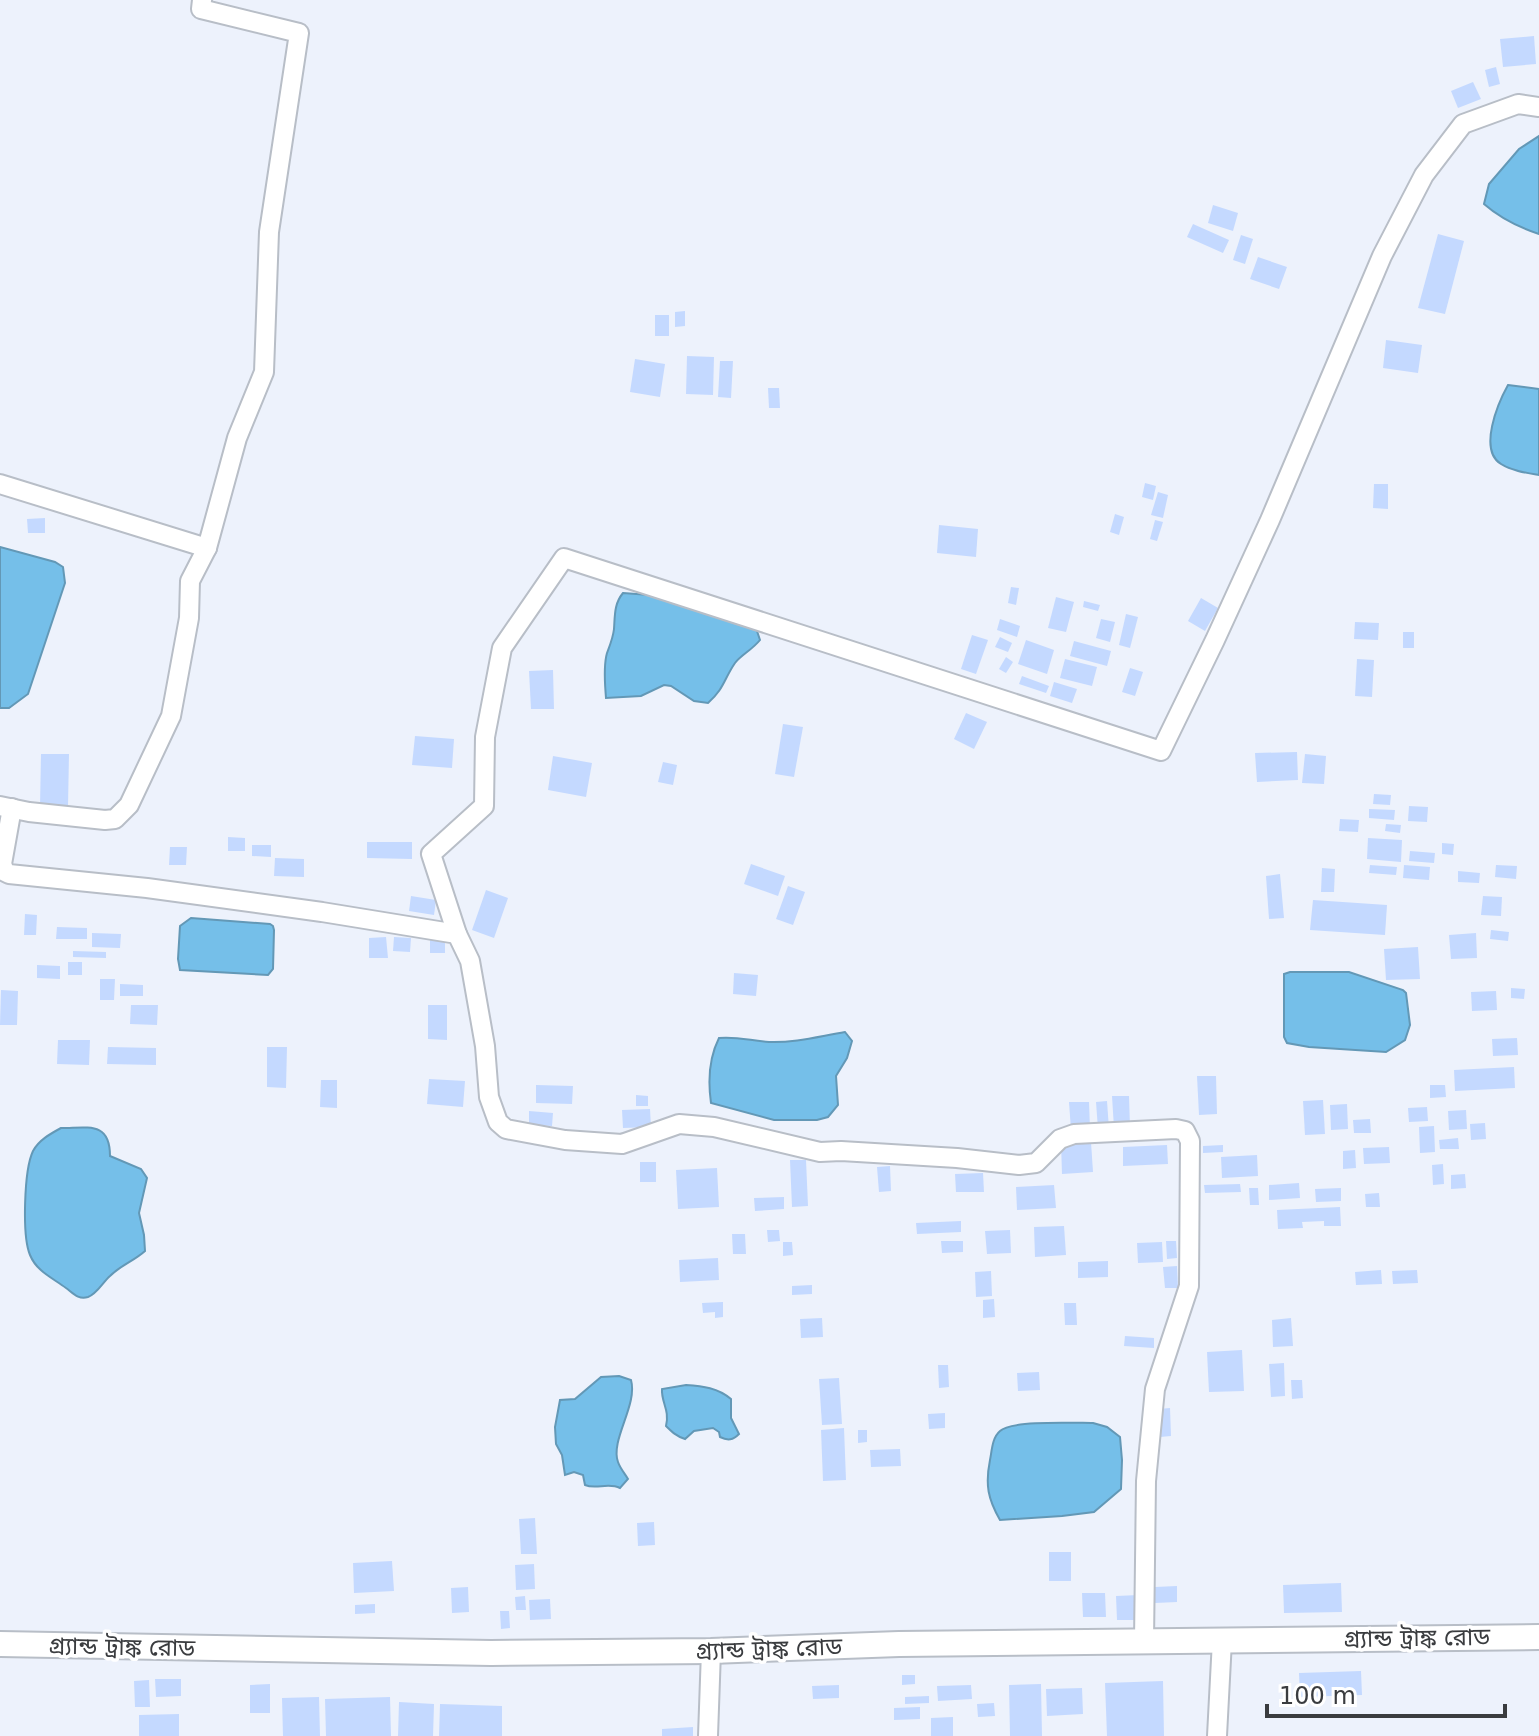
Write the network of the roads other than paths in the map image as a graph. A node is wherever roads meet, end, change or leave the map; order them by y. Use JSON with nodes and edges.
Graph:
{"nodes":[{"id":1,"x":202,"y":0,"type":"edge"},
{"id":2,"x":1539,"y":107,"type":"edge"},
{"id":3,"x":0,"y":484,"type":"edge"},
{"id":4,"x":207,"y":548,"type":"junction"},
{"id":5,"x":6,"y":807,"type":"edge"},
{"id":6,"x":2,"y":875,"type":"edge"},
{"id":7,"x":457,"y":934,"type":"junction"},
{"id":8,"x":1539,"y":1637,"type":"edge"},
{"id":9,"x":1222,"y":1640,"type":"junction"},
{"id":10,"x":1144,"y":1641,"type":"junction"},
{"id":11,"x":0,"y":1644,"type":"edge"},
{"id":12,"x":711,"y":1651,"type":"junction"},
{"id":13,"x":708,"y":1736,"type":"edge"},
{"id":14,"x":1217,"y":1736,"type":"edge"}],
"edges":[{"from":1,"to":4,"type":"street"},
{"from":2,"to":7,"type":"street"},
{"from":3,"to":4,"type":"street"},
{"from":4,"to":5,"type":"street"},
{"from":5,"to":6,"type":"street"},
{"from":6,"to":7,"type":"street"},
{"from":7,"to":10,"type":"street"},
{"from":8,"to":9,"type":"highway","name":"গ্র্যান্ড ট্রাঙ্ক রোড"},
{"from":9,"to":10,"type":"highway","name":"গ্র্যান্ড ট্রাঙ্ক রোড"},
{"from":9,"to":14,"type":"street"},
{"from":10,"to":12,"type":"highway","name":"গ্র্যান্ড ট্রাঙ্ক রোড"},
{"from":11,"to":12,"type":"highway","name":"গ্র্যান্ড ট্রাঙ্ক রোড"},
{"from":12,"to":13,"type":"street"}]}
